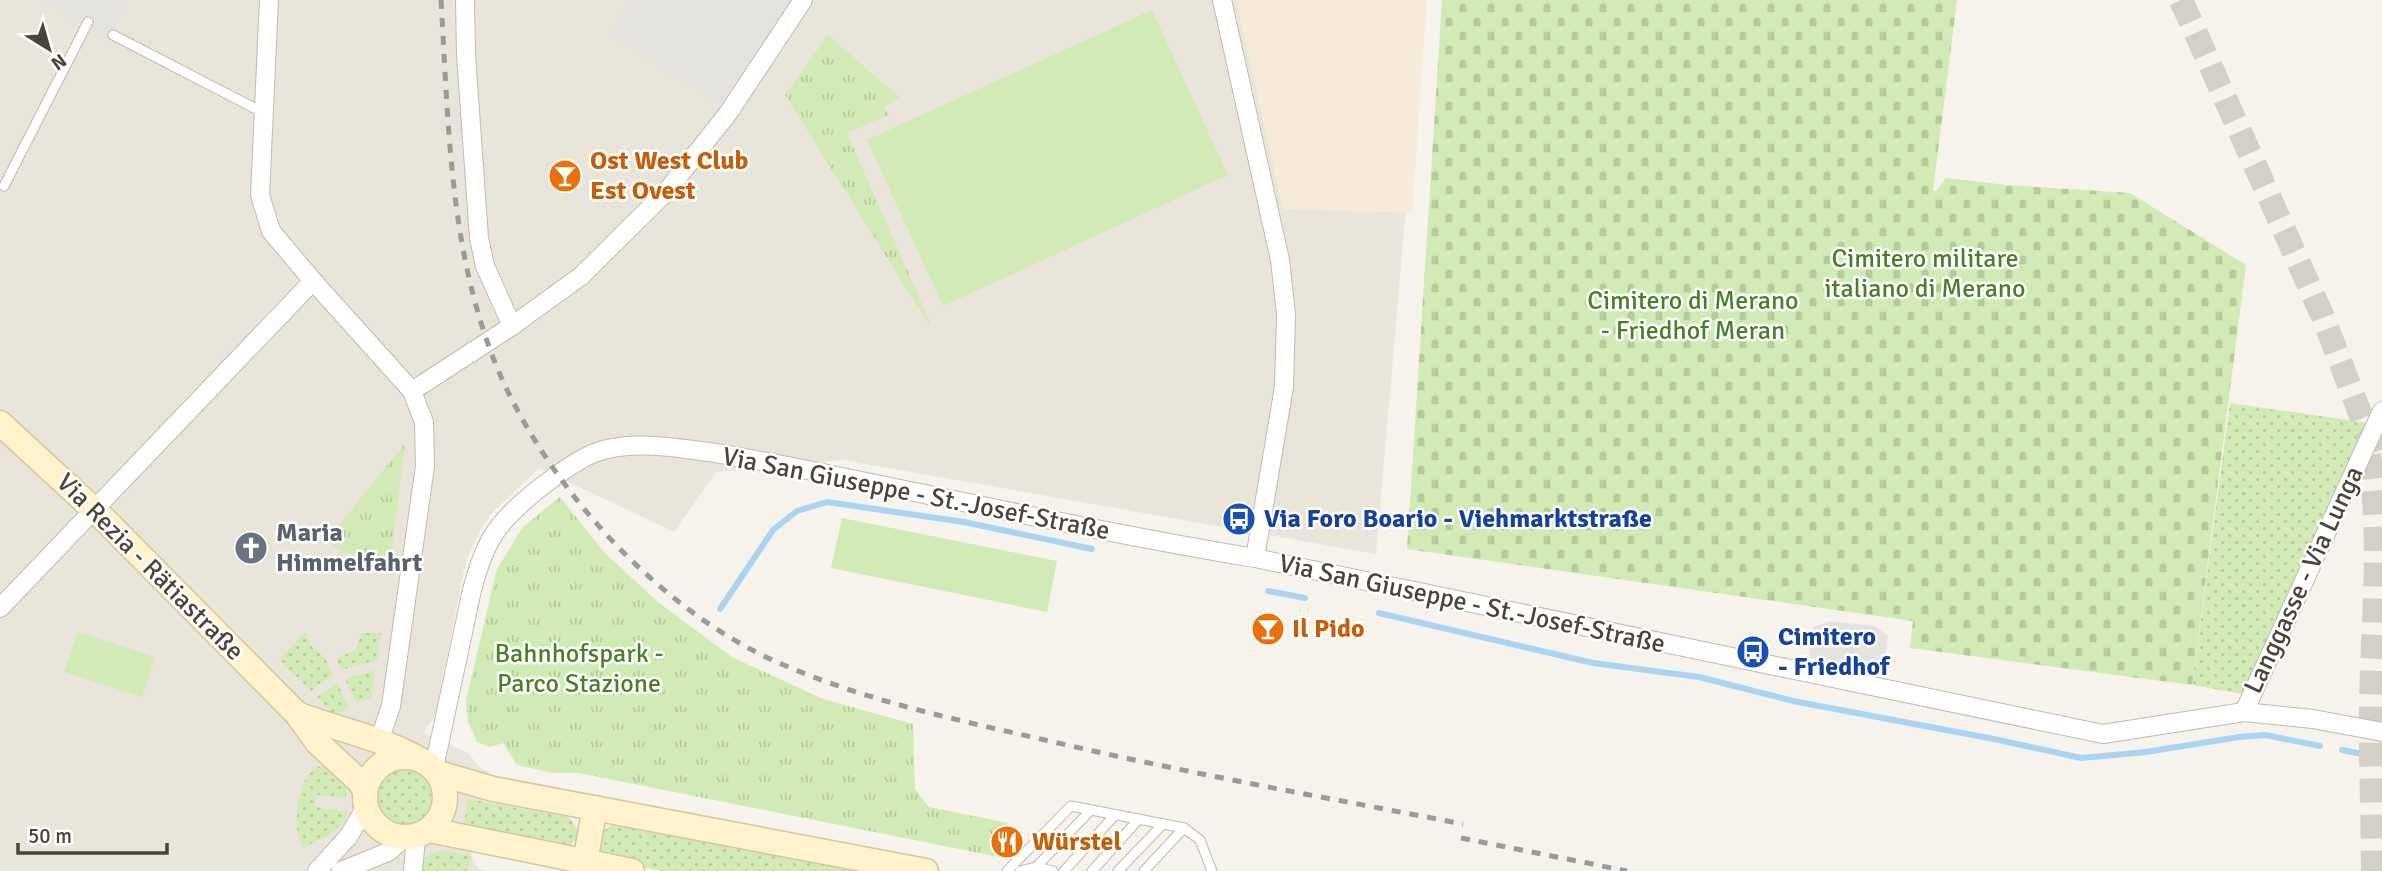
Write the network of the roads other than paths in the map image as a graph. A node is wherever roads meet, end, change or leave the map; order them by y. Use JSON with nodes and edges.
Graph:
{"nodes":[{"id":1,"x":269,"y":0,"type":"edge"},
{"id":2,"x":465,"y":0,"type":"edge"},
{"id":3,"x":803,"y":0,"type":"edge"},
{"id":4,"x":1222,"y":0,"type":"edge"},
{"id":5,"x":88,"y":22,"type":"dead end"},
{"id":6,"x":113,"y":35,"type":"dead end"},
{"id":7,"x":262,"y":112,"type":"junction"},
{"id":8,"x":4,"y":187,"type":"dead end"},
{"id":9,"x":313,"y":281,"type":"junction"},
{"id":10,"x":512,"y":326,"type":"junction"},
{"id":11,"x":412,"y":391,"type":"junction"},
{"id":12,"x":2382,"y":411,"type":"edge"},
{"id":13,"x":0,"y":423,"type":"edge"},
{"id":14,"x":94,"y":509,"type":"junction"},
{"id":15,"x":1255,"y":558,"type":"junction"},
{"id":16,"x":0,"y":608,"type":"edge"},
{"id":17,"x":2244,"y":712,"type":"junction"},
{"id":18,"x":297,"y":714,"type":"junction"},
{"id":19,"x":2382,"y":732,"type":"edge"},
{"id":20,"x":379,"y":741,"type":"junction"},
{"id":21,"x":429,"y":766,"type":"junction"},
{"id":22,"x":368,"y":790,"type":"junction"},
{"id":23,"x":595,"y":808,"type":"junction"},
{"id":24,"x":1091,"y":810,"type":"junction"},
{"id":25,"x":1115,"y":815,"type":"junction"},
{"id":26,"x":1139,"y":819,"type":"junction"},
{"id":27,"x":1163,"y":824,"type":"junction"},
{"id":28,"x":1184,"y":828,"type":"junction"},
{"id":29,"x":417,"y":835,"type":"junction"},
{"id":30,"x":585,"y":861,"type":"junction"},
{"id":31,"x":1036,"y":867,"type":"junction"},
{"id":32,"x":317,"y":871,"type":"edge"},
{"id":33,"x":341,"y":871,"type":"edge"},
{"id":34,"x":413,"y":871,"type":"edge"},
{"id":35,"x":632,"y":871,"type":"edge"},
{"id":36,"x":926,"y":871,"type":"edge"},
{"id":37,"x":1007,"y":871,"type":"edge"},
{"id":38,"x":1020,"y":871,"type":"edge"},
{"id":39,"x":1054,"y":871,"type":"edge"},
{"id":40,"x":1065,"y":871,"type":"edge"},
{"id":41,"x":1092,"y":871,"type":"edge"},
{"id":42,"x":1118,"y":871,"type":"edge"},
{"id":43,"x":1144,"y":871,"type":"edge"},
{"id":44,"x":1213,"y":871,"type":"edge"}],
"edges":[{"from":1,"to":7,"type":"street"},
{"from":2,"to":10,"type":"street"},
{"from":3,"to":10,"type":"street"},
{"from":4,"to":15,"type":"street"},
{"from":5,"to":8,"type":"lane"},
{"from":6,"to":7,"type":"lane"},
{"from":7,"to":9,"type":"street"},
{"from":9,"to":11,"type":"street"},
{"from":9,"to":14,"type":"street"},
{"from":10,"to":11,"type":"street"},
{"from":11,"to":20,"type":"street"},
{"from":12,"to":17,"type":"street","name":"Langgasse - Via Lunga"},
{"from":13,"to":14,"type":"street","name":"Via Rezia - Rätiastraße"},
{"from":14,"to":16,"type":"street"},
{"from":14,"to":18,"type":"street","name":"Via Rezia - Rätiastraße"},
{"from":15,"to":17,"type":"street","name":"Via San Giuseppe - St.-Josef-Straße"},
{"from":15,"to":21,"type":"street","name":"Via San Giuseppe - St.-Josef-Straße"},
{"from":17,"to":19,"type":"street","name":"Via San Giuseppe - St.-Josef-Straße"},
{"from":18,"to":20,"type":"street"},
{"from":18,"to":22,"type":"street","name":"Via Rezia - Rätiastraße"},
{"from":20,"to":21,"type":"street"},
{"from":20,"to":22,"type":"street"},
{"from":21,"to":22,"type":"street"},
{"from":21,"to":23,"type":"street"},
{"from":21,"to":29,"type":"street"},
{"from":22,"to":29,"type":"street"},
{"from":22,"to":32,"type":"street"},
{"from":23,"to":30,"type":"street"},
{"from":23,"to":36,"type":"street"},
{"from":24,"to":25,"type":"lane"},
{"from":24,"to":31,"type":"lane"},
{"from":24,"to":37,"type":"lane"},
{"from":25,"to":26,"type":"lane"},
{"from":25,"to":40,"type":"lane"},
{"from":26,"to":27,"type":"lane"},
{"from":26,"to":41,"type":"lane"},
{"from":27,"to":28,"type":"lane"},
{"from":27,"to":42,"type":"lane"},
{"from":28,"to":43,"type":"lane"},
{"from":28,"to":44,"type":"lane"},
{"from":29,"to":30,"type":"street"},
{"from":29,"to":33,"type":"street"},
{"from":29,"to":34,"type":"street"},
{"from":30,"to":35,"type":"street"},
{"from":31,"to":38,"type":"lane"},
{"from":31,"to":39,"type":"lane"}]}
